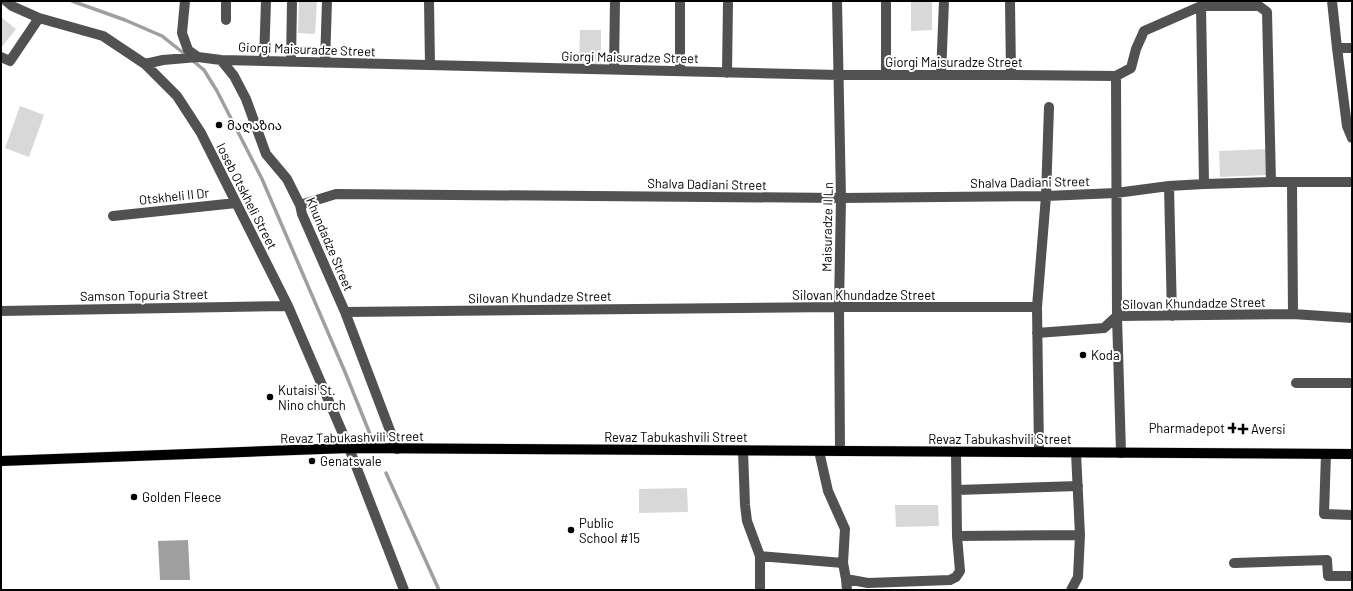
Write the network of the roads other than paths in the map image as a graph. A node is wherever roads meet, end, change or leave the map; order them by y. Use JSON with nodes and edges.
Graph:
{"nodes":[{"id":1,"x":6,"y":1,"type":"edge"},
{"id":2,"x":185,"y":1,"type":"edge"},
{"id":3,"x":226,"y":1,"type":"edge"},
{"id":4,"x":266,"y":1,"type":"edge"},
{"id":5,"x":292,"y":1,"type":"edge"},
{"id":6,"x":327,"y":1,"type":"edge"},
{"id":7,"x":429,"y":1,"type":"edge"},
{"id":8,"x":615,"y":1,"type":"edge"},
{"id":9,"x":680,"y":1,"type":"edge"},
{"id":10,"x":728,"y":1,"type":"edge"},
{"id":11,"x":837,"y":1,"type":"edge"},
{"id":12,"x":886,"y":1,"type":"edge"},
{"id":13,"x":944,"y":1,"type":"edge"},
{"id":14,"x":1010,"y":1,"type":"edge"},
{"id":15,"x":1332,"y":1,"type":"edge"},
{"id":16,"x":1201,"y":6,"type":"junction"},
{"id":17,"x":39,"y":18,"type":"junction"},
{"id":18,"x":226,"y":20,"type":"dead end"},
{"id":19,"x":1336,"y":48,"type":"junction"},
{"id":20,"x":1352,"y":48,"type":"edge"},
{"id":21,"x":1,"y":57,"type":"edge"},
{"id":22,"x":198,"y":57,"type":"junction"},
{"id":23,"x":221,"y":60,"type":"junction"},
{"id":24,"x":264,"y":61,"type":"junction"},
{"id":25,"x":291,"y":62,"type":"junction"},
{"id":26,"x":325,"y":63,"type":"junction"},
{"id":27,"x":145,"y":64,"type":"junction"},
{"id":28,"x":430,"y":65,"type":"junction"},
{"id":29,"x":614,"y":70,"type":"junction"},
{"id":30,"x":680,"y":71,"type":"junction"},
{"id":31,"x":727,"y":73,"type":"junction"},
{"id":32,"x":839,"y":75,"type":"junction"},
{"id":33,"x":886,"y":75,"type":"junction"},
{"id":34,"x":941,"y":75,"type":"junction"},
{"id":35,"x":1011,"y":75,"type":"junction"},
{"id":36,"x":1116,"y":76,"type":"junction"},
{"id":37,"x":1049,"y":107,"type":"dead end"},
{"id":38,"x":1352,"y":138,"type":"edge"},
{"id":39,"x":1271,"y":182,"type":"junction"},
{"id":40,"x":1352,"y":182,"type":"edge"},
{"id":41,"x":1292,"y":183,"type":"junction"},
{"id":42,"x":1204,"y":184,"type":"junction"},
{"id":43,"x":1169,"y":186,"type":"junction"},
{"id":44,"x":1116,"y":193,"type":"junction"},
{"id":45,"x":1046,"y":196,"type":"junction"},
{"id":46,"x":841,"y":198,"type":"junction"},
{"id":47,"x":236,"y":203,"type":"junction"},
{"id":48,"x":300,"y":205,"type":"junction"},
{"id":49,"x":113,"y":216,"type":"dead end"},
{"id":50,"x":288,"y":306,"type":"junction"},
{"id":51,"x":839,"y":307,"type":"junction"},
{"id":52,"x":1037,"y":307,"type":"junction"},
{"id":53,"x":1,"y":311,"type":"edge"},
{"id":54,"x":345,"y":312,"type":"junction"},
{"id":55,"x":1293,"y":314,"type":"junction"},
{"id":56,"x":1117,"y":316,"type":"junction"},
{"id":57,"x":1172,"y":316,"type":"junction"},
{"id":58,"x":1352,"y":318,"type":"edge"},
{"id":59,"x":1037,"y":333,"type":"junction"},
{"id":60,"x":1296,"y":383,"type":"dead end"},
{"id":61,"x":1352,"y":383,"type":"edge"},
{"id":62,"x":349,"y":448,"type":"junction"},
{"id":63,"x":397,"y":449,"type":"junction"},
{"id":64,"x":743,"y":451,"type":"junction"},
{"id":65,"x":819,"y":451,"type":"junction"},
{"id":66,"x":840,"y":451,"type":"junction"},
{"id":67,"x":956,"y":452,"type":"junction"},
{"id":68,"x":1039,"y":452,"type":"junction"},
{"id":69,"x":1076,"y":453,"type":"junction"},
{"id":70,"x":1121,"y":453,"type":"junction"},
{"id":71,"x":1326,"y":454,"type":"junction"},
{"id":72,"x":1352,"y":454,"type":"edge"},
{"id":73,"x":1,"y":461,"type":"edge"},
{"id":74,"x":1078,"y":486,"type":"junction"},
{"id":75,"x":957,"y":490,"type":"junction"},
{"id":76,"x":1352,"y":515,"type":"edge"},
{"id":77,"x":1080,"y":535,"type":"junction"},
{"id":78,"x":957,"y":536,"type":"junction"},
{"id":79,"x":760,"y":556,"type":"junction"},
{"id":80,"x":843,"y":562,"type":"junction"},
{"id":81,"x":1234,"y":564,"type":"dead end"},
{"id":82,"x":1352,"y":576,"type":"edge"},
{"id":83,"x":846,"y":579,"type":"junction"},
{"id":84,"x":404,"y":590,"type":"edge"},
{"id":85,"x":760,"y":590,"type":"edge"},
{"id":86,"x":847,"y":590,"type":"edge"},
{"id":87,"x":1071,"y":590,"type":"edge"}],
"edges":[{"from":1,"to":17,"type":"street","name":"Ioseb Otskheli Street"},
{"from":2,"to":22,"type":"street"},
{"from":3,"to":18,"type":"street"},
{"from":4,"to":24,"type":"street"},
{"from":5,"to":25,"type":"street"},
{"from":6,"to":26,"type":"street"},
{"from":7,"to":28,"type":"street"},
{"from":8,"to":29,"type":"street"},
{"from":9,"to":30,"type":"street"},
{"from":10,"to":31,"type":"street"},
{"from":11,"to":32,"type":"street","name":"Maisuradze II Ln"},
{"from":12,"to":33,"type":"street"},
{"from":13,"to":34,"type":"street"},
{"from":14,"to":35,"type":"street"},
{"from":15,"to":19,"type":"street"},
{"from":16,"to":36,"type":"street"},
{"from":16,"to":39,"type":"street"},
{"from":16,"to":42,"type":"street"},
{"from":17,"to":21,"type":"street"},
{"from":17,"to":27,"type":"street","name":"Ioseb Otskheli Street"},
{"from":19,"to":20,"type":"street"},
{"from":19,"to":38,"type":"street"},
{"from":22,"to":23,"type":"street","name":"Giorgi Maisuradze Street"},
{"from":22,"to":27,"type":"street","name":"Giorgi Maisuradze Street"},
{"from":23,"to":24,"type":"street","name":"Giorgi Maisuradze Street"},
{"from":23,"to":48,"type":"street","name":"Khundadze Street"},
{"from":24,"to":25,"type":"street","name":"Giorgi Maisuradze Street"},
{"from":25,"to":26,"type":"street","name":"Giorgi Maisuradze Street"},
{"from":26,"to":28,"type":"street","name":"Giorgi Maisuradze Street"},
{"from":27,"to":47,"type":"street","name":"Ioseb Otskheli Street"},
{"from":28,"to":29,"type":"street","name":"Giorgi Maisuradze Street"},
{"from":29,"to":30,"type":"street","name":"Giorgi Maisuradze Street"},
{"from":30,"to":31,"type":"street","name":"Giorgi Maisuradze Street"},
{"from":31,"to":32,"type":"street","name":"Giorgi Maisuradze Street"},
{"from":32,"to":33,"type":"street","name":"Giorgi Maisuradze Street"},
{"from":32,"to":46,"type":"street","name":"Maisuradze II Ln"},
{"from":33,"to":34,"type":"street","name":"Giorgi Maisuradze Street"},
{"from":34,"to":35,"type":"street","name":"Giorgi Maisuradze Street"},
{"from":35,"to":36,"type":"street","name":"Giorgi Maisuradze Street"},
{"from":36,"to":44,"type":"street"},
{"from":37,"to":45,"type":"street"},
{"from":39,"to":41,"type":"street","name":"Shalva Dadiani Street"},
{"from":39,"to":42,"type":"street","name":"Shalva Dadiani Street"},
{"from":40,"to":41,"type":"street","name":"Shalva Dadiani Street"},
{"from":41,"to":55,"type":"street"},
{"from":42,"to":43,"type":"street","name":"Shalva Dadiani Street"},
{"from":43,"to":44,"type":"street","name":"Shalva Dadiani Street"},
{"from":43,"to":57,"type":"street"},
{"from":44,"to":45,"type":"street","name":"Shalva Dadiani Street"},
{"from":44,"to":56,"type":"street"},
{"from":45,"to":46,"type":"street","name":"Shalva Dadiani Street"},
{"from":45,"to":52,"type":"street"},
{"from":46,"to":48,"type":"street","name":"Shalva Dadiani Street"},
{"from":46,"to":51,"type":"street","name":"Maisuradze II Ln"},
{"from":47,"to":49,"type":"street","name":"Otskheli II Dr"},
{"from":47,"to":50,"type":"street","name":"Ioseb Otskheli Street"},
{"from":48,"to":54,"type":"street","name":"Khundadze Street"},
{"from":50,"to":53,"type":"street","name":"Samson Topuria Street"},
{"from":50,"to":62,"type":"street","name":"Ioseb Otskheli Street"},
{"from":51,"to":52,"type":"street","name":"Silovan Khundadze Street"},
{"from":51,"to":54,"type":"street","name":"Silovan Khundadze Street"},
{"from":51,"to":66,"type":"street","name":"Maisuradze II Ln"},
{"from":52,"to":59,"type":"street"},
{"from":54,"to":63,"type":"street","name":"Khundadze Street"},
{"from":55,"to":57,"type":"street","name":"Silovan Khundadze Street"},
{"from":55,"to":58,"type":"street","name":"Silovan Khundadze Street"},
{"from":56,"to":57,"type":"street","name":"Silovan Khundadze Street"},
{"from":56,"to":59,"type":"street","name":"Silovan Khundadze Street"},
{"from":56,"to":70,"type":"street"},
{"from":59,"to":68,"type":"street"},
{"from":60,"to":61,"type":"street"},
{"from":62,"to":63,"type":"main road","name":"Revaz Tabukashvili Street"},
{"from":62,"to":73,"type":"main road","name":"Revaz Tabukashvili Street"},
{"from":62,"to":84,"type":"street","name":"Ioseb Otskheli Street"},
{"from":63,"to":64,"type":"main road","name":"Revaz Tabukashvili Street"},
{"from":64,"to":65,"type":"main road","name":"Revaz Tabukashvili Street"},
{"from":64,"to":79,"type":"street"},
{"from":65,"to":66,"type":"main road","name":"Revaz Tabukashvili Street"},
{"from":65,"to":80,"type":"street"},
{"from":66,"to":67,"type":"main road","name":"Revaz Tabukashvili Street"},
{"from":67,"to":68,"type":"main road","name":"Revaz Tabukashvili Street"},
{"from":67,"to":75,"type":"street"},
{"from":68,"to":69,"type":"main road","name":"Revaz Tabukashvili Street"},
{"from":69,"to":70,"type":"main road","name":"Revaz Tabukashvili Street"},
{"from":69,"to":74,"type":"street"},
{"from":70,"to":71,"type":"main road","name":"Revaz Tabukashvili Street"},
{"from":71,"to":72,"type":"main road","name":"Revaz Tabukashvili Street"},
{"from":71,"to":76,"type":"street"},
{"from":74,"to":75,"type":"street"},
{"from":74,"to":77,"type":"street"},
{"from":75,"to":78,"type":"street"},
{"from":77,"to":78,"type":"street"},
{"from":77,"to":87,"type":"street"},
{"from":78,"to":83,"type":"street"},
{"from":79,"to":80,"type":"street"},
{"from":79,"to":85,"type":"street"},
{"from":80,"to":83,"type":"street"},
{"from":81,"to":82,"type":"street"},
{"from":83,"to":86,"type":"street"}]}
